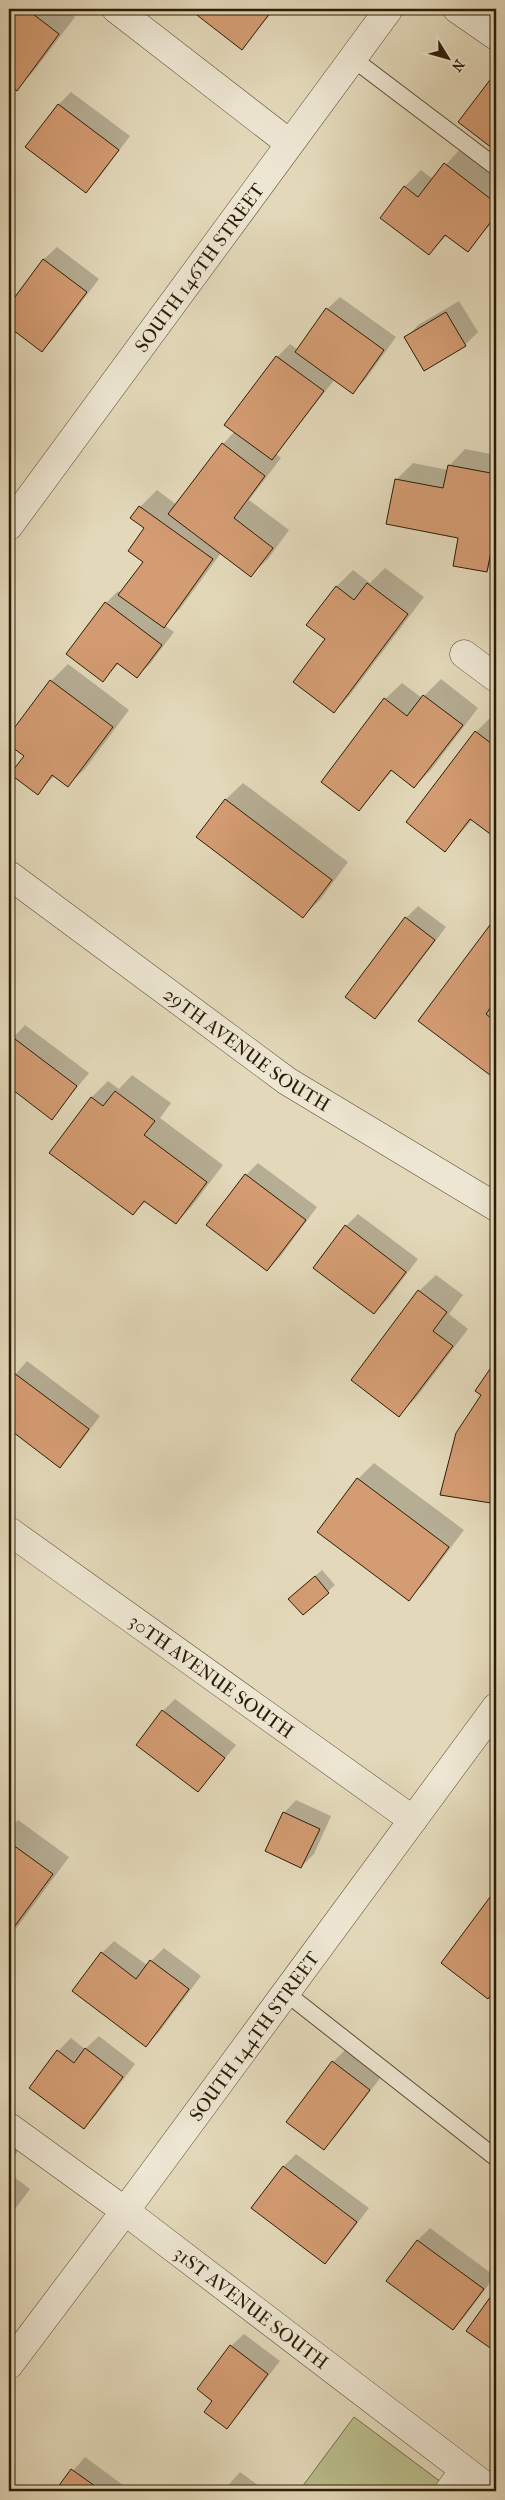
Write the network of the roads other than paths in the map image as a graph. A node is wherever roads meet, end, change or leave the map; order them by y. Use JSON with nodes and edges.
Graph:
{"nodes":[{"id":1,"x":116,"y":9,"type":"edge"},
{"id":2,"x":389,"y":9,"type":"edge"},
{"id":3,"x":457,"y":9,"type":"edge"},
{"id":4,"x":496,"y":36,"type":"edge"},
{"id":5,"x":352,"y":58,"type":"junction"},
{"id":6,"x":289,"y":143,"type":"junction"},
{"id":7,"x":496,"y":167,"type":"edge"},
{"id":8,"x":9,"y":526,"type":"edge"},
{"id":9,"x":464,"y":654,"type":"dead end"},
{"id":10,"x":496,"y":678,"type":"edge"},
{"id":11,"x":9,"y":875,"type":"edge"},
{"id":12,"x":496,"y":1206,"type":"edge"},
{"id":13,"x":9,"y":1531,"type":"edge"},
{"id":14,"x":496,"y":1707,"type":"edge"},
{"id":15,"x":413,"y":1820,"type":"junction"},
{"id":16,"x":286,"y":1993,"type":"junction"},
{"id":17,"x":9,"y":2127,"type":"edge"},
{"id":18,"x":496,"y":2158,"type":"edge"},
{"id":19,"x":125,"y":2211,"type":"junction"},
{"id":20,"x":9,"y":2365,"type":"edge"},
{"id":21,"x":456,"y":2480,"type":"edge"},
{"id":22,"x":492,"y":2491,"type":"edge"}],
"edges":[{"from":1,"to":6,"type":"street"},
{"from":2,"to":5,"type":"street","name":"SOUTH 146TH STREET"},
{"from":3,"to":4,"type":"street"},
{"from":5,"to":6,"type":"street","name":"SOUTH 146TH STREET"},
{"from":5,"to":7,"type":"lane"},
{"from":6,"to":8,"type":"street","name":"SOUTH 146TH STREET"},
{"from":9,"to":10,"type":"street"},
{"from":11,"to":12,"type":"street","name":"29TH AVENUE SOUTH"},
{"from":13,"to":15,"type":"street","name":"30TH AVENUE SOUTH"},
{"from":14,"to":15,"type":"street","name":"SOUTH 144TH STREET"},
{"from":15,"to":16,"type":"street","name":"SOUTH 144TH STREET"},
{"from":16,"to":18,"type":"lane"},
{"from":16,"to":19,"type":"street","name":"SOUTH 144TH STREET"},
{"from":17,"to":19,"type":"street","name":"31ST AVENUE SOUTH"},
{"from":19,"to":20,"type":"street","name":"SOUTH 144TH STREET"},
{"from":19,"to":21,"type":"street","name":"31ST AVENUE SOUTH"},
{"from":21,"to":22,"type":"street","name":"31ST AVENUE SOUTH"}]}
